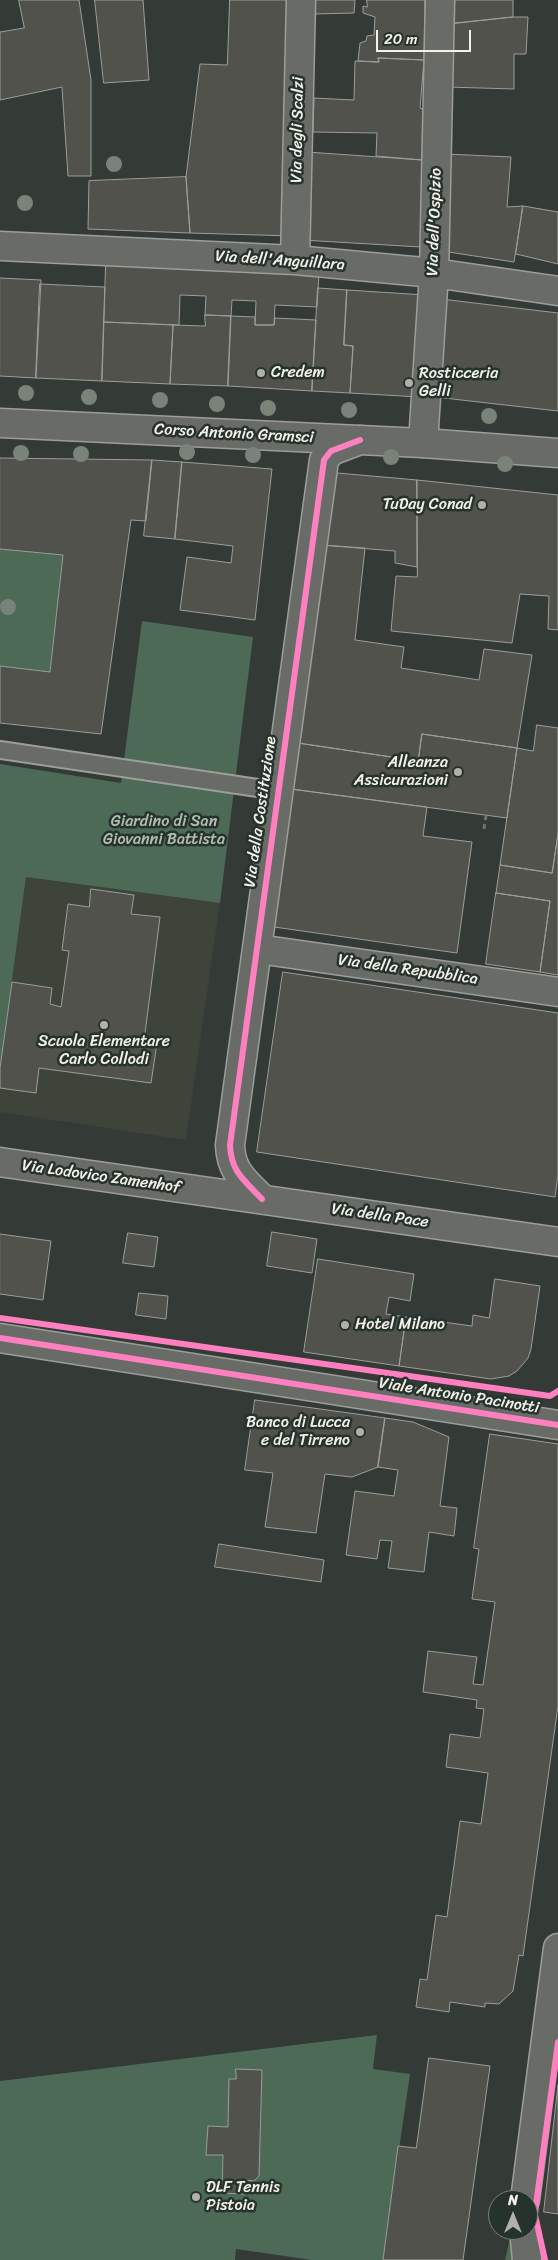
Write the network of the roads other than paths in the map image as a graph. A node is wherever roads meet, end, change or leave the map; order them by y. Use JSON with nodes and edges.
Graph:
{"nodes":[{"id":1,"x":301,"y":0,"type":"edge"},
{"id":2,"x":440,"y":0,"type":"edge"},
{"id":3,"x":0,"y":246,"type":"edge"},
{"id":4,"x":296,"y":260,"type":"junction"},
{"id":5,"x":434,"y":273,"type":"junction"},
{"id":6,"x":558,"y":291,"type":"edge"},
{"id":7,"x":0,"y":423,"type":"edge"},
{"id":8,"x":0,"y":430,"type":"edge"},
{"id":9,"x":422,"y":443,"type":"junction"},
{"id":10,"x":319,"y":452,"type":"junction"},
{"id":11,"x":558,"y":453,"type":"edge"},
{"id":12,"x":0,"y":750,"type":"edge"},
{"id":13,"x":275,"y":791,"type":"junction"},
{"id":14,"x":258,"y":949,"type":"junction"},
{"id":15,"x":558,"y":992,"type":"edge"},
{"id":16,"x":0,"y":1162,"type":"edge"},
{"id":17,"x":202,"y":1192,"type":"joint"},
{"id":18,"x":257,"y":1198,"type":"junction"},
{"id":19,"x":558,"y":1242,"type":"edge"},
{"id":20,"x":0,"y":1338,"type":"edge"},
{"id":21,"x":558,"y":1425,"type":"edge"},
{"id":22,"x":558,"y":1948,"type":"edge"},
{"id":23,"x":526,"y":2190,"type":"edge"},
{"id":24,"x":525,"y":2240,"type":"edge"},
{"id":25,"x":527,"y":2260,"type":"edge"}],
"edges":[{"from":1,"to":4,"type":"street","name":"Via degli Scalzi"},
{"from":2,"to":5,"type":"street","name":"Via dell'Ospizio"},
{"from":3,"to":4,"type":"street","name":"Via dell'Anguillara"},
{"from":4,"to":5,"type":"street","name":"Via dell'Anguillara"},
{"from":5,"to":6,"type":"street","name":"Via dell'Anguillara"},
{"from":5,"to":9,"type":"street","name":"Via dell'Ospizio"},
{"from":7,"to":10,"type":"street","name":"Corso Antonio Gramsci"},
{"from":8,"to":10,"type":"lane","name":"Corso Antonio Gramsci"},
{"from":9,"to":10,"type":"street","name":"Corso Antonio Gramsci"},
{"from":9,"to":11,"type":"street","name":"Corso Antonio Gramsci"},
{"from":10,"to":13,"type":"street","name":"Via della Costituzione"},
{"from":12,"to":13,"type":"lane"},
{"from":13,"to":14,"type":"street","name":"Via della Costituzione"},
{"from":13,"to":18,"type":"lane","name":"Via della Costituzione"},
{"from":14,"to":15,"type":"street","name":"Via della Repubblica"},
{"from":14,"to":18,"type":"street","name":"Via della Costituzione"},
{"from":16,"to":17,"type":"street","name":"Via Lodovico Zamenhof"},
{"from":17,"to":18,"type":"street","name":"Via della Pace"},
{"from":18,"to":19,"type":"street","name":"Via della Pace"},
{"from":20,"to":21,"type":"street","name":"Viale Antonio Pacinotti"},
{"from":22,"to":23,"type":"street"},
{"from":24,"to":25,"type":"street"}]}
